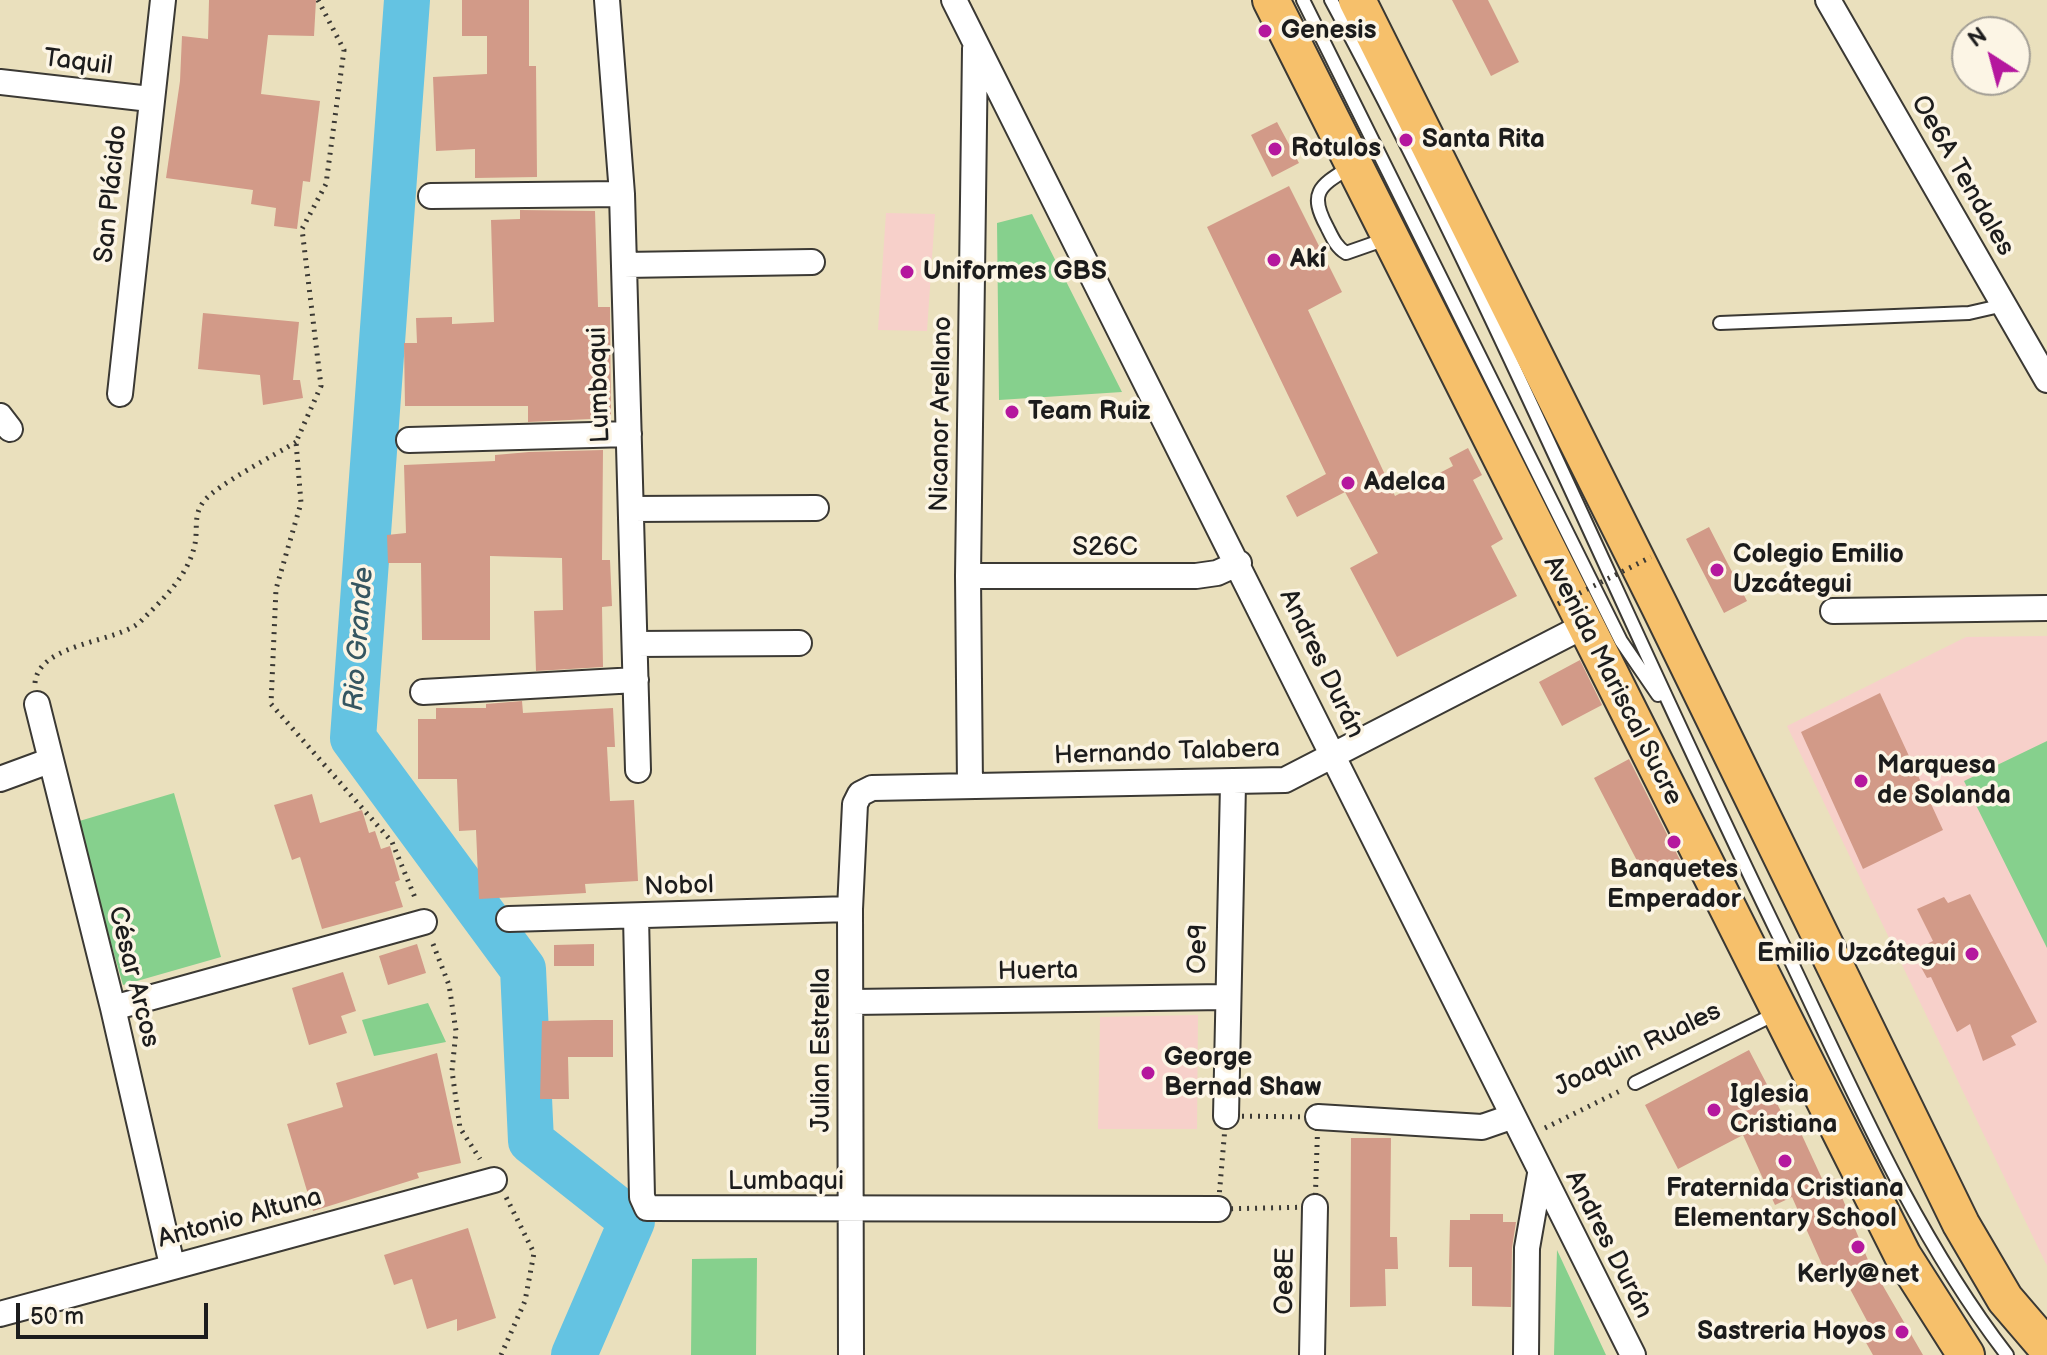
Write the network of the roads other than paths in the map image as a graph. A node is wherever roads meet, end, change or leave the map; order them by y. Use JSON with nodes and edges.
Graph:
{"nodes":[{"id":1,"x":163,"y":0,"type":"edge"},
{"id":2,"x":607,"y":0,"type":"edge"},
{"id":3,"x":954,"y":0,"type":"edge"},
{"id":4,"x":1271,"y":0,"type":"edge"},
{"id":5,"x":1303,"y":0,"type":"edge"},
{"id":6,"x":1331,"y":0,"type":"edge"},
{"id":7,"x":1357,"y":0,"type":"edge"},
{"id":8,"x":1828,"y":0,"type":"edge"},
{"id":9,"x":975,"y":43,"type":"junction"},
{"id":10,"x":0,"y":82,"type":"edge"},
{"id":11,"x":150,"y":99,"type":"junction"},
{"id":12,"x":1352,"y":165,"type":"junction"},
{"id":13,"x":622,"y":194,"type":"junction"},
{"id":14,"x":431,"y":196,"type":"dead end"},
{"id":15,"x":1389,"y":238,"type":"junction"},
{"id":16,"x":812,"y":262,"type":"dead end"},
{"id":17,"x":624,"y":265,"type":"junction"},
{"id":18,"x":2004,"y":305,"type":"junction"},
{"id":19,"x":1720,"y":323,"type":"dead end"},
{"id":20,"x":2047,"y":380,"type":"edge"},
{"id":21,"x":120,"y":394,"type":"dead end"},
{"id":22,"x":629,"y":434,"type":"junction"},
{"id":23,"x":409,"y":440,"type":"dead end"},
{"id":24,"x":816,"y":508,"type":"dead end"},
{"id":25,"x":631,"y":509,"type":"junction"},
{"id":26,"x":1239,"y":563,"type":"junction"},
{"id":27,"x":968,"y":576,"type":"junction"},
{"id":28,"x":2047,"y":608,"type":"edge"},
{"id":29,"x":1833,"y":611,"type":"dead end"},
{"id":30,"x":1571,"y":615,"type":"junction"},
{"id":31,"x":799,"y":643,"type":"dead end"},
{"id":32,"x":635,"y":644,"type":"junction"},
{"id":33,"x":636,"y":680,"type":"junction"},
{"id":34,"x":423,"y":692,"type":"dead end"},
{"id":35,"x":37,"y":704,"type":"road end"},
{"id":36,"x":1670,"y":712,"type":"junction"},
{"id":37,"x":1335,"y":757,"type":"junction"},
{"id":38,"x":49,"y":761,"type":"junction"},
{"id":39,"x":638,"y":770,"type":"dead end"},
{"id":40,"x":0,"y":779,"type":"edge"},
{"id":41,"x":1233,"y":784,"type":"junction"},
{"id":42,"x":970,"y":786,"type":"junction"},
{"id":43,"x":860,"y":794,"type":"joint"},
{"id":44,"x":850,"y":909,"type":"junction"},
{"id":45,"x":636,"y":916,"type":"junction"},
{"id":46,"x":509,"y":919,"type":"dead end"},
{"id":47,"x":424,"y":922,"type":"road end"},
{"id":48,"x":1226,"y":997,"type":"junction"},
{"id":49,"x":852,"y":1002,"type":"junction"},
{"id":50,"x":113,"y":1008,"type":"junction"},
{"id":51,"x":1779,"y":1012,"type":"junction"},
{"id":52,"x":1635,"y":1083,"type":"road end"},
{"id":53,"x":1226,"y":1116,"type":"road end"},
{"id":54,"x":1318,"y":1117,"type":"road end"},
{"id":55,"x":1516,"y":1128,"type":"junction"},
{"id":56,"x":1540,"y":1174,"type":"junction"},
{"id":57,"x":494,"y":1180,"type":"road end"},
{"id":58,"x":1315,"y":1207,"type":"road end"},
{"id":59,"x":1218,"y":1209,"type":"road end"},
{"id":60,"x":849,"y":1210,"type":"junction"},
{"id":61,"x":172,"y":1265,"type":"junction"},
{"id":62,"x":0,"y":1314,"type":"edge"},
{"id":63,"x":2047,"y":1348,"type":"edge"},
{"id":64,"x":851,"y":1355,"type":"edge"},
{"id":65,"x":1312,"y":1355,"type":"edge"},
{"id":66,"x":1526,"y":1355,"type":"edge"},
{"id":67,"x":1633,"y":1355,"type":"edge"},
{"id":68,"x":1966,"y":1355,"type":"edge"},
{"id":69,"x":2007,"y":1355,"type":"edge"}],
"edges":[{"from":1,"to":11,"type":"street","name":"San Plácido"},
{"from":2,"to":13,"type":"street","name":"Lumbaqui"},
{"from":3,"to":9,"type":"street","name":"Andres Durán"},
{"from":4,"to":12,"type":"main road","name":"Avenida Mariscal Sucre"},
{"from":5,"to":36,"type":"lane"},
{"from":6,"to":36,"type":"lane"},
{"from":7,"to":63,"type":"main road"},
{"from":8,"to":18,"type":"street","name":"Oe6A Tendales"},
{"from":9,"to":26,"type":"street","name":"Andres Durán"},
{"from":9,"to":27,"type":"street","name":"Nicanor Arellano"},
{"from":10,"to":11,"type":"street","name":"Taquil"},
{"from":11,"to":21,"type":"street","name":"San Plácido"},
{"from":12,"to":15,"type":"main road","name":"Avenida Mariscal Sucre"},
{"from":12,"to":15,"type":"lane"},
{"from":13,"to":14,"type":"street"},
{"from":13,"to":17,"type":"street","name":"Lumbaqui"},
{"from":15,"to":30,"type":"main road","name":"Avenida Mariscal Sucre"},
{"from":16,"to":17,"type":"street"},
{"from":17,"to":22,"type":"street","name":"Lumbaqui"},
{"from":18,"to":19,"type":"lane"},
{"from":18,"to":20,"type":"street","name":"Oe6A Tendales"},
{"from":22,"to":23,"type":"street"},
{"from":22,"to":25,"type":"street","name":"Lumbaqui"},
{"from":24,"to":25,"type":"street"},
{"from":25,"to":32,"type":"street","name":"Lumbaqui"},
{"from":26,"to":27,"type":"street","name":"S26C"},
{"from":26,"to":37,"type":"street","name":"Andres Durán"},
{"from":27,"to":42,"type":"street","name":"Nicanor Arellano"},
{"from":28,"to":29,"type":"street"},
{"from":30,"to":37,"type":"street","name":"Hernando Talabera"},
{"from":30,"to":51,"type":"main road","name":"Avenida Mariscal Sucre"},
{"from":31,"to":32,"type":"street"},
{"from":32,"to":33,"type":"street","name":"Lumbaqui"},
{"from":33,"to":34,"type":"street"},
{"from":33,"to":39,"type":"street","name":"Lumbaqui"},
{"from":35,"to":38,"type":"street","name":"César Arcos"},
{"from":36,"to":69,"type":"lane"},
{"from":37,"to":41,"type":"street","name":"Hernando Talabera"},
{"from":37,"to":55,"type":"street","name":"Andres Durán"},
{"from":38,"to":40,"type":"street"},
{"from":38,"to":50,"type":"street","name":"César Arcos"},
{"from":41,"to":42,"type":"street","name":"Hernando Talabera"},
{"from":41,"to":48,"type":"street","name":"Oe9"},
{"from":42,"to":43,"type":"street","name":"Hernando Talabera"},
{"from":43,"to":44,"type":"street","name":"Julian Estrella"},
{"from":44,"to":45,"type":"street","name":"Nobol"},
{"from":44,"to":49,"type":"street","name":"Julian Estrella"},
{"from":45,"to":46,"type":"street","name":"Nobol"},
{"from":45,"to":60,"type":"street","name":"Lumbaqui"},
{"from":47,"to":50,"type":"street"},
{"from":48,"to":49,"type":"street","name":"Huerta"},
{"from":48,"to":53,"type":"street","name":"Oe9"},
{"from":49,"to":60,"type":"street","name":"Julian Estrella"},
{"from":50,"to":61,"type":"street","name":"César Arcos"},
{"from":51,"to":52,"type":"lane","name":"Joaquin Ruales"},
{"from":51,"to":68,"type":"main road","name":"Avenida Mariscal Sucre"},
{"from":54,"to":55,"type":"street"},
{"from":55,"to":56,"type":"street","name":"Andres Durán"},
{"from":56,"to":66,"type":"street"},
{"from":56,"to":67,"type":"street","name":"Andres Durán"},
{"from":57,"to":61,"type":"street","name":"Antonio Altuna"},
{"from":58,"to":65,"type":"street","name":"Oe8E"},
{"from":59,"to":60,"type":"street","name":"Lumbaqui"},
{"from":60,"to":64,"type":"street","name":"Julian Estrella"},
{"from":61,"to":62,"type":"street","name":"Antonio Altuna"}]}
